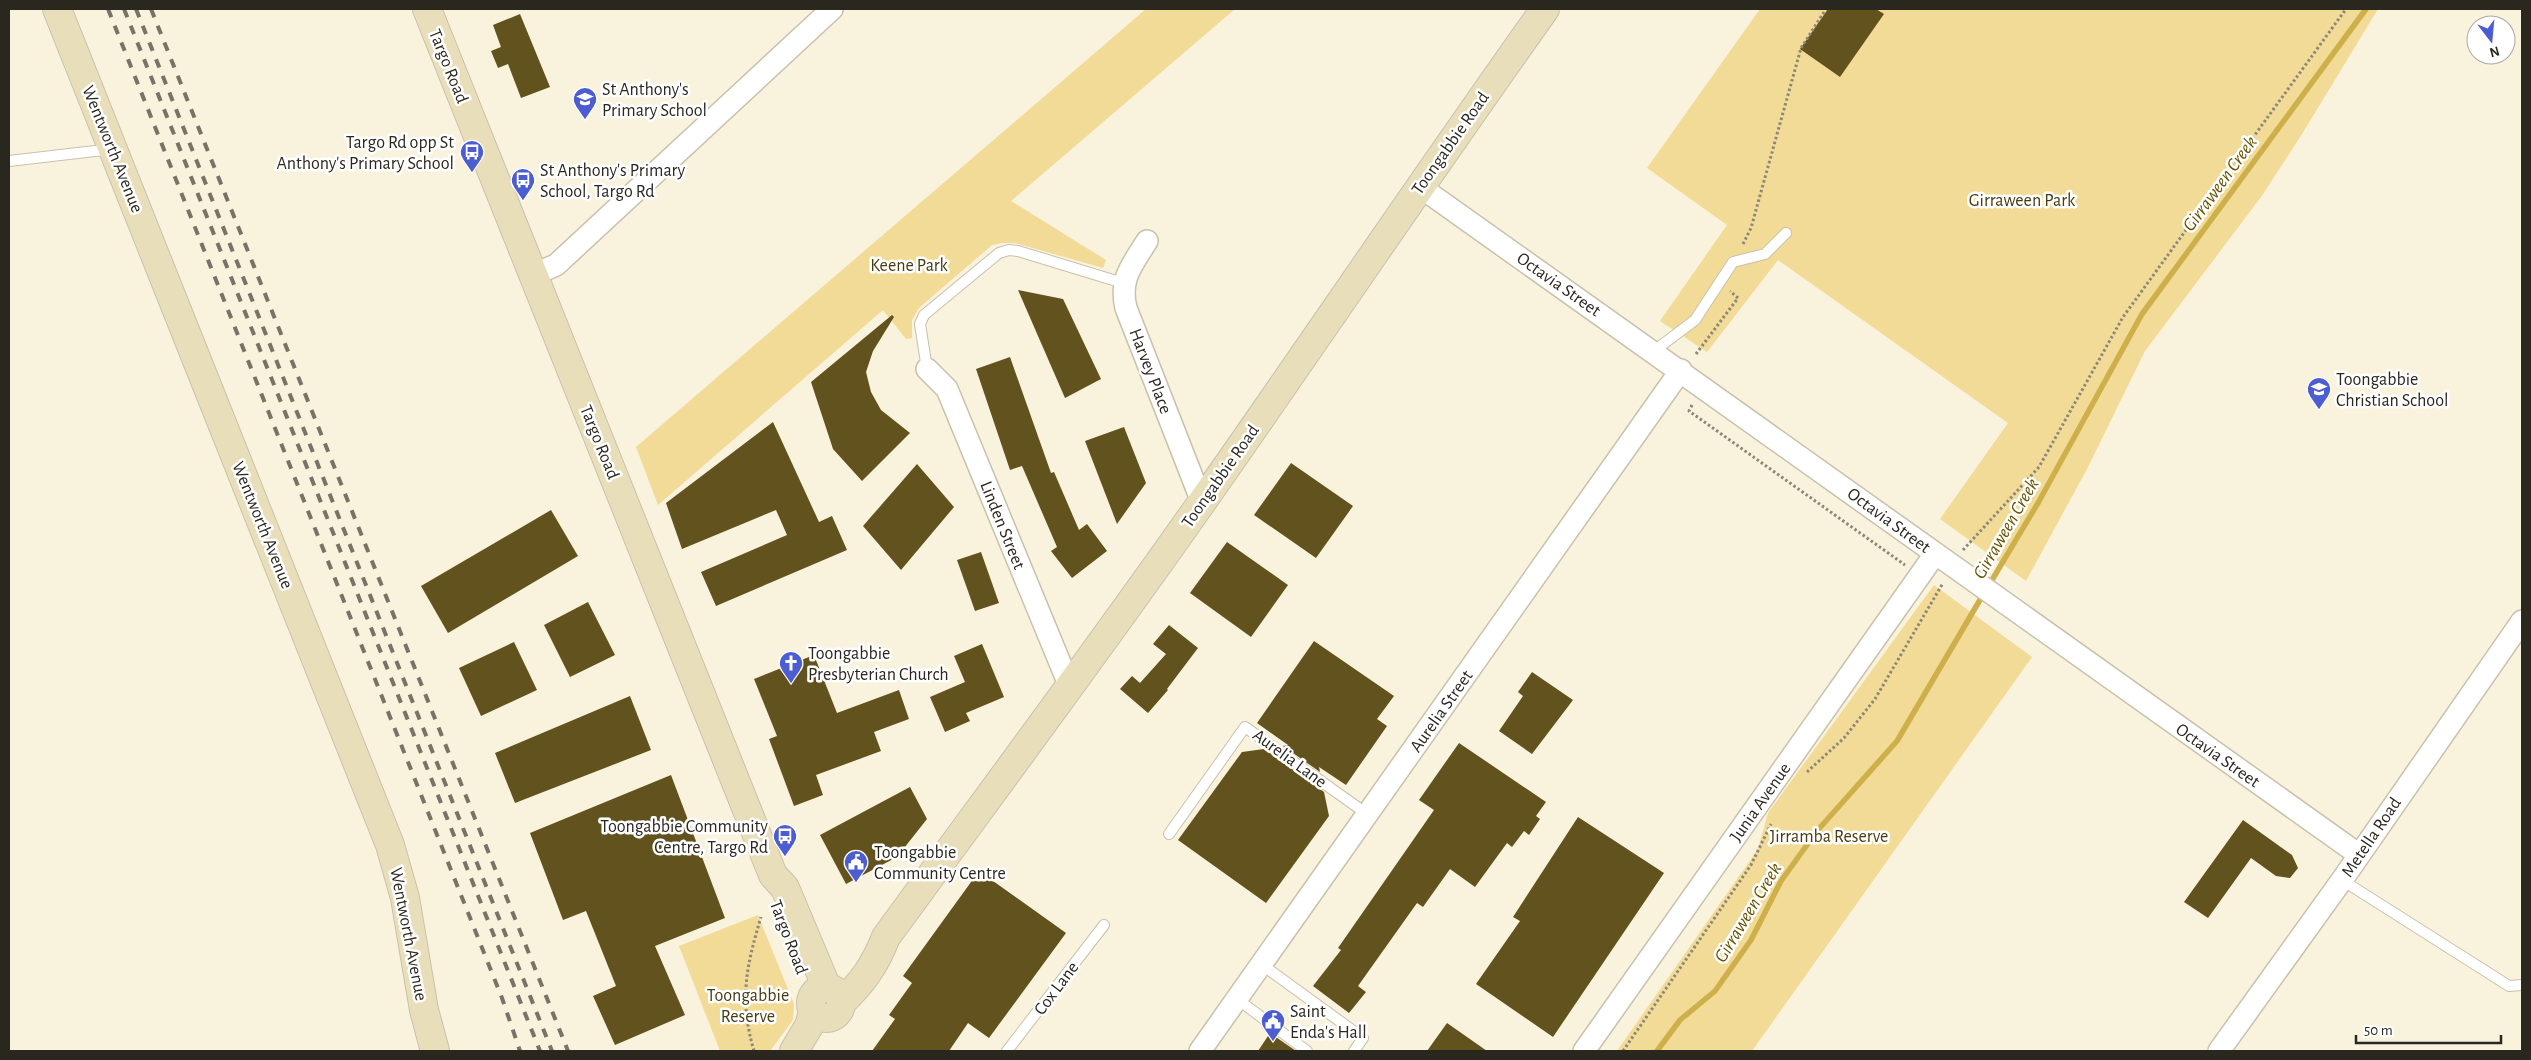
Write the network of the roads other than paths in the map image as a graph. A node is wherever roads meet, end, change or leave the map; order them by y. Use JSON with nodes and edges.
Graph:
{"nodes":[{"id":1,"x":58,"y":9,"type":"edge"},
{"id":2,"x":427,"y":9,"type":"edge"},
{"id":3,"x":832,"y":9,"type":"edge"},
{"id":4,"x":1545,"y":9,"type":"edge"},
{"id":5,"x":113,"y":149,"type":"junction"},
{"id":6,"x":9,"y":161,"type":"edge"},
{"id":7,"x":1419,"y":186,"type":"junction"},
{"id":8,"x":1786,"y":233,"type":"dead end"},
{"id":9,"x":1147,"y":241,"type":"dead end"},
{"id":10,"x":533,"y":276,"type":"junction"},
{"id":11,"x":1124,"y":283,"type":"junction"},
{"id":12,"x":1654,"y":352,"type":"junction"},
{"id":13,"x":927,"y":369,"type":"joint"},
{"id":14,"x":1681,"y":370,"type":"junction"},
{"id":15,"x":1202,"y":502,"type":"junction"},
{"id":16,"x":1936,"y":554,"type":"junction"},
{"id":17,"x":2522,"y":622,"type":"edge"},
{"id":18,"x":1070,"y":687,"type":"junction"},
{"id":19,"x":1368,"y":814,"type":"junction"},
{"id":20,"x":1169,"y":834,"type":"dead end"},
{"id":21,"x":2358,"y":854,"type":"junction"},
{"id":22,"x":2342,"y":880,"type":"junction"},
{"id":23,"x":1104,"y":925,"type":"dead end"},
{"id":24,"x":1262,"y":964,"type":"junction"},
{"id":25,"x":2522,"y":985,"type":"edge"},
{"id":26,"x":1237,"y":999,"type":"junction"},
{"id":27,"x":826,"y":1001,"type":"junction"},
{"id":28,"x":435,"y":1051,"type":"edge"},
{"id":29,"x":794,"y":1051,"type":"edge"},
{"id":30,"x":817,"y":1051,"type":"edge"},
{"id":31,"x":1007,"y":1051,"type":"edge"},
{"id":32,"x":1200,"y":1051,"type":"edge"},
{"id":33,"x":1306,"y":1051,"type":"edge"},
{"id":34,"x":1354,"y":1051,"type":"edge"},
{"id":35,"x":1584,"y":1051,"type":"edge"},
{"id":36,"x":2219,"y":1051,"type":"edge"}],
"edges":[{"from":1,"to":5,"type":"main road","name":"Wentworth Avenue"},
{"from":2,"to":10,"type":"main road","name":"Targo Road"},
{"from":3,"to":10,"type":"street"},
{"from":4,"to":7,"type":"main road","name":"Toongabbie Road"},
{"from":5,"to":6,"type":"lane"},
{"from":5,"to":28,"type":"main road","name":"Wentworth Avenue"},
{"from":7,"to":12,"type":"street","name":"Octavia Street"},
{"from":7,"to":15,"type":"main road","name":"Toongabbie Road"},
{"from":8,"to":12,"type":"lane"},
{"from":9,"to":11,"type":"street"},
{"from":10,"to":27,"type":"main road","name":"Targo Road"},
{"from":11,"to":13,"type":"lane"},
{"from":11,"to":15,"type":"street","name":"Harvey Place"},
{"from":12,"to":14,"type":"street","name":"Octavia Street"},
{"from":13,"to":18,"type":"street","name":"Linden Street"},
{"from":14,"to":16,"type":"street","name":"Octavia Street"},
{"from":14,"to":19,"type":"street","name":"Aurelia Street"},
{"from":15,"to":18,"type":"main road","name":"Toongabbie Road"},
{"from":16,"to":21,"type":"street","name":"Octavia Street"},
{"from":16,"to":35,"type":"street","name":"Junia Avenue"},
{"from":17,"to":21,"type":"street","name":"Metella Road"},
{"from":18,"to":27,"type":"main road","name":"Toongabbie Road"},
{"from":19,"to":20,"type":"lane","name":"Aurelia Lane"},
{"from":19,"to":24,"type":"street","name":"Aurelia Street"},
{"from":21,"to":22,"type":"street","name":"Metella Road"},
{"from":22,"to":25,"type":"lane"},
{"from":22,"to":36,"type":"street","name":"Metella Road"},
{"from":23,"to":31,"type":"lane","name":"Cox Lane"},
{"from":24,"to":26,"type":"street","name":"Aurelia Street"},
{"from":24,"to":34,"type":"lane"},
{"from":26,"to":32,"type":"street","name":"Aurelia Street"},
{"from":26,"to":33,"type":"lane"},
{"from":27,"to":29,"type":"main road","name":"Toongabbie Road"},
{"from":27,"to":30,"type":"main road","name":"Toongabbie Road"}]}
